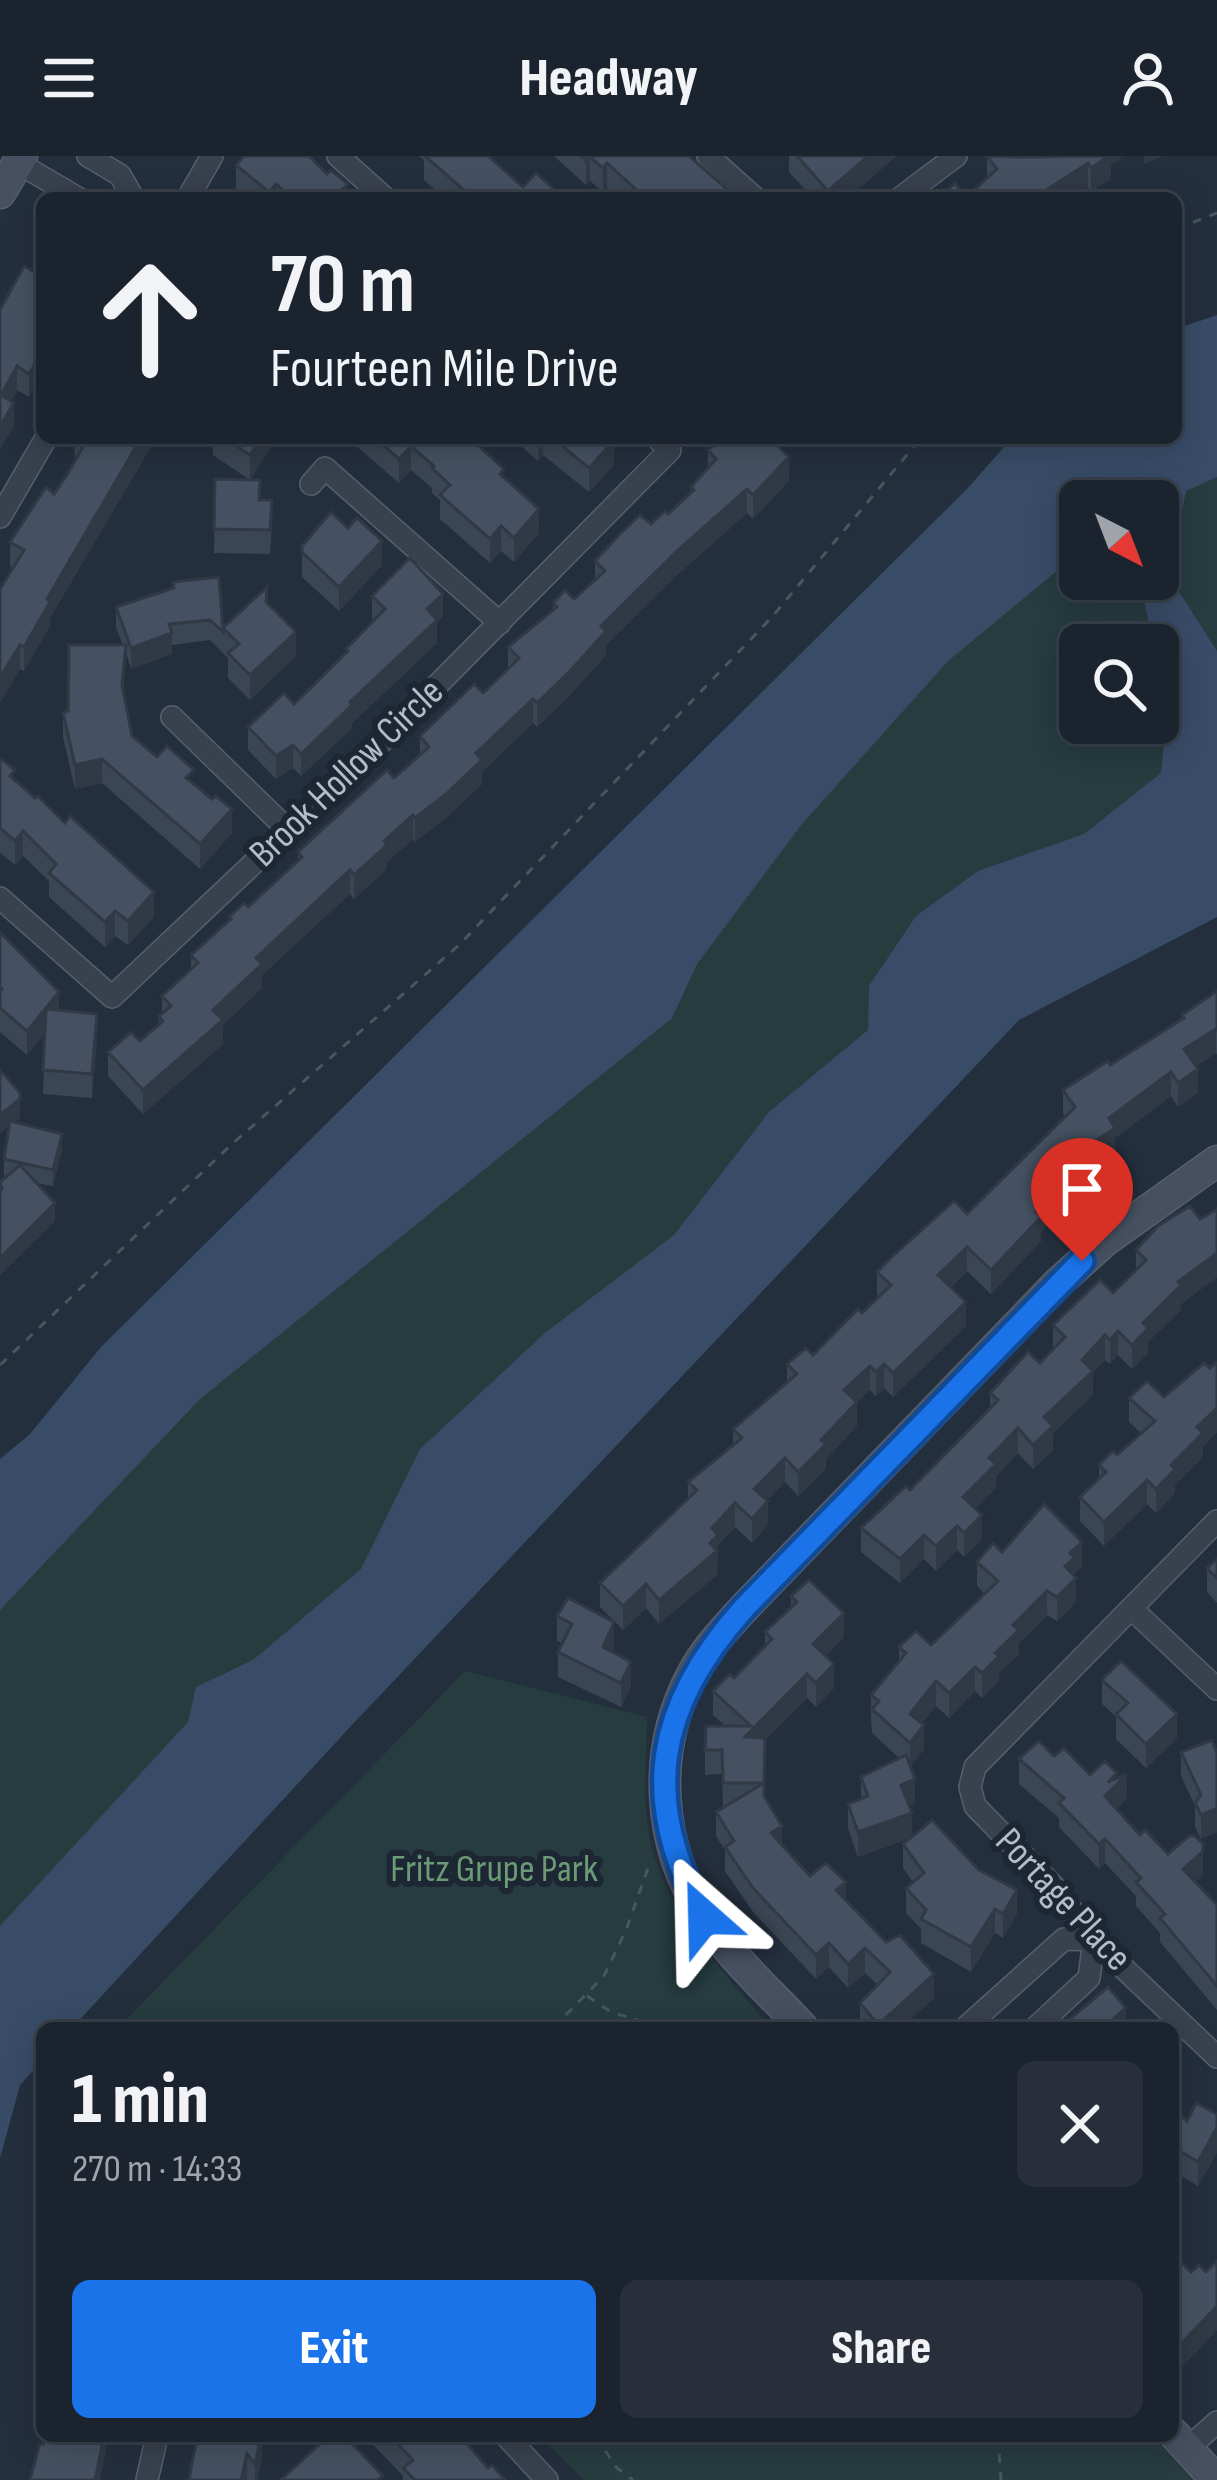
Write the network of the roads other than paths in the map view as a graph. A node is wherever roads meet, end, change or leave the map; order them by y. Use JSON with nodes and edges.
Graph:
{"nodes":[{"id":1,"x":88,"y":156,"type":"edge"},
{"id":2,"x":212,"y":156,"type":"edge"},
{"id":3,"x":338,"y":156,"type":"edge"},
{"id":4,"x":708,"y":156,"type":"edge"},
{"id":5,"x":956,"y":156,"type":"edge"},
{"id":6,"x":20,"y":160,"type":"edge"},
{"id":7,"x":69,"y":192,"type":"edge"},
{"id":8,"x":130,"y":192,"type":"edge"},
{"id":9,"x":191,"y":192,"type":"edge"},
{"id":10,"x":379,"y":192,"type":"edge"},
{"id":11,"x":748,"y":192,"type":"edge"},
{"id":12,"x":909,"y":192,"type":"edge"},
{"id":13,"x":0,"y":194,"type":"edge"},
{"id":14,"x":43,"y":444,"type":"edge"},
{"id":15,"x":664,"y":444,"type":"edge"},
{"id":16,"x":311,"y":484,"type":"dead end"},
{"id":17,"x":0,"y":517,"type":"edge"},
{"id":18,"x":500,"y":623,"type":"junction"},
{"id":19,"x":172,"y":717,"type":"dead end"},
{"id":20,"x":289,"y":830,"type":"junction"},
{"id":21,"x":0,"y":898,"type":"edge"},
{"id":22,"x":1217,"y":1161,"type":"edge"},
{"id":23,"x":1217,"y":1521,"type":"edge"},
{"id":24,"x":1132,"y":1609,"type":"junction"},
{"id":25,"x":1217,"y":1689,"type":"edge"},
{"id":26,"x":1094,"y":1940,"type":"junction"},
{"id":27,"x":798,"y":2022,"type":"edge"},
{"id":28,"x":972,"y":2022,"type":"edge"},
{"id":29,"x":1042,"y":2022,"type":"edge"},
{"id":30,"x":1217,"y":2057,"type":"edge"},
{"id":31,"x":1217,"y":2422,"type":"edge"},
{"id":32,"x":1180,"y":2441,"type":"edge"},
{"id":33,"x":156,"y":2442,"type":"edge"},
{"id":34,"x":512,"y":2442,"type":"edge"},
{"id":35,"x":147,"y":2480,"type":"edge"},
{"id":36,"x":547,"y":2480,"type":"edge"},
{"id":37,"x":1216,"y":2480,"type":"edge"}],
"edges":[{"from":1,"to":8,"type":"street"},
{"from":2,"to":9,"type":"street"},
{"from":3,"to":10,"type":"street"},
{"from":4,"to":11,"type":"street"},
{"from":5,"to":12,"type":"street"},
{"from":6,"to":7,"type":"street"},
{"from":6,"to":13,"type":"street"},
{"from":14,"to":17,"type":"street"},
{"from":15,"to":18,"type":"street","name":"Brook Hollow Circle"},
{"from":16,"to":18,"type":"street"},
{"from":18,"to":20,"type":"street","name":"Brook Hollow Circle"},
{"from":19,"to":20,"type":"street"},
{"from":20,"to":21,"type":"street","name":"Brook Hollow Circle"},
{"from":22,"to":27,"type":"street"},
{"from":23,"to":24,"type":"street"},
{"from":24,"to":25,"type":"street"},
{"from":24,"to":26,"type":"street","name":"Portage Place"},
{"from":26,"to":28,"type":"street"},
{"from":26,"to":29,"type":"street"},
{"from":26,"to":30,"type":"street","name":"Portage Place"},
{"from":31,"to":32,"type":"street"},
{"from":32,"to":37,"type":"street"},
{"from":33,"to":35,"type":"street"},
{"from":34,"to":36,"type":"street"}]}
